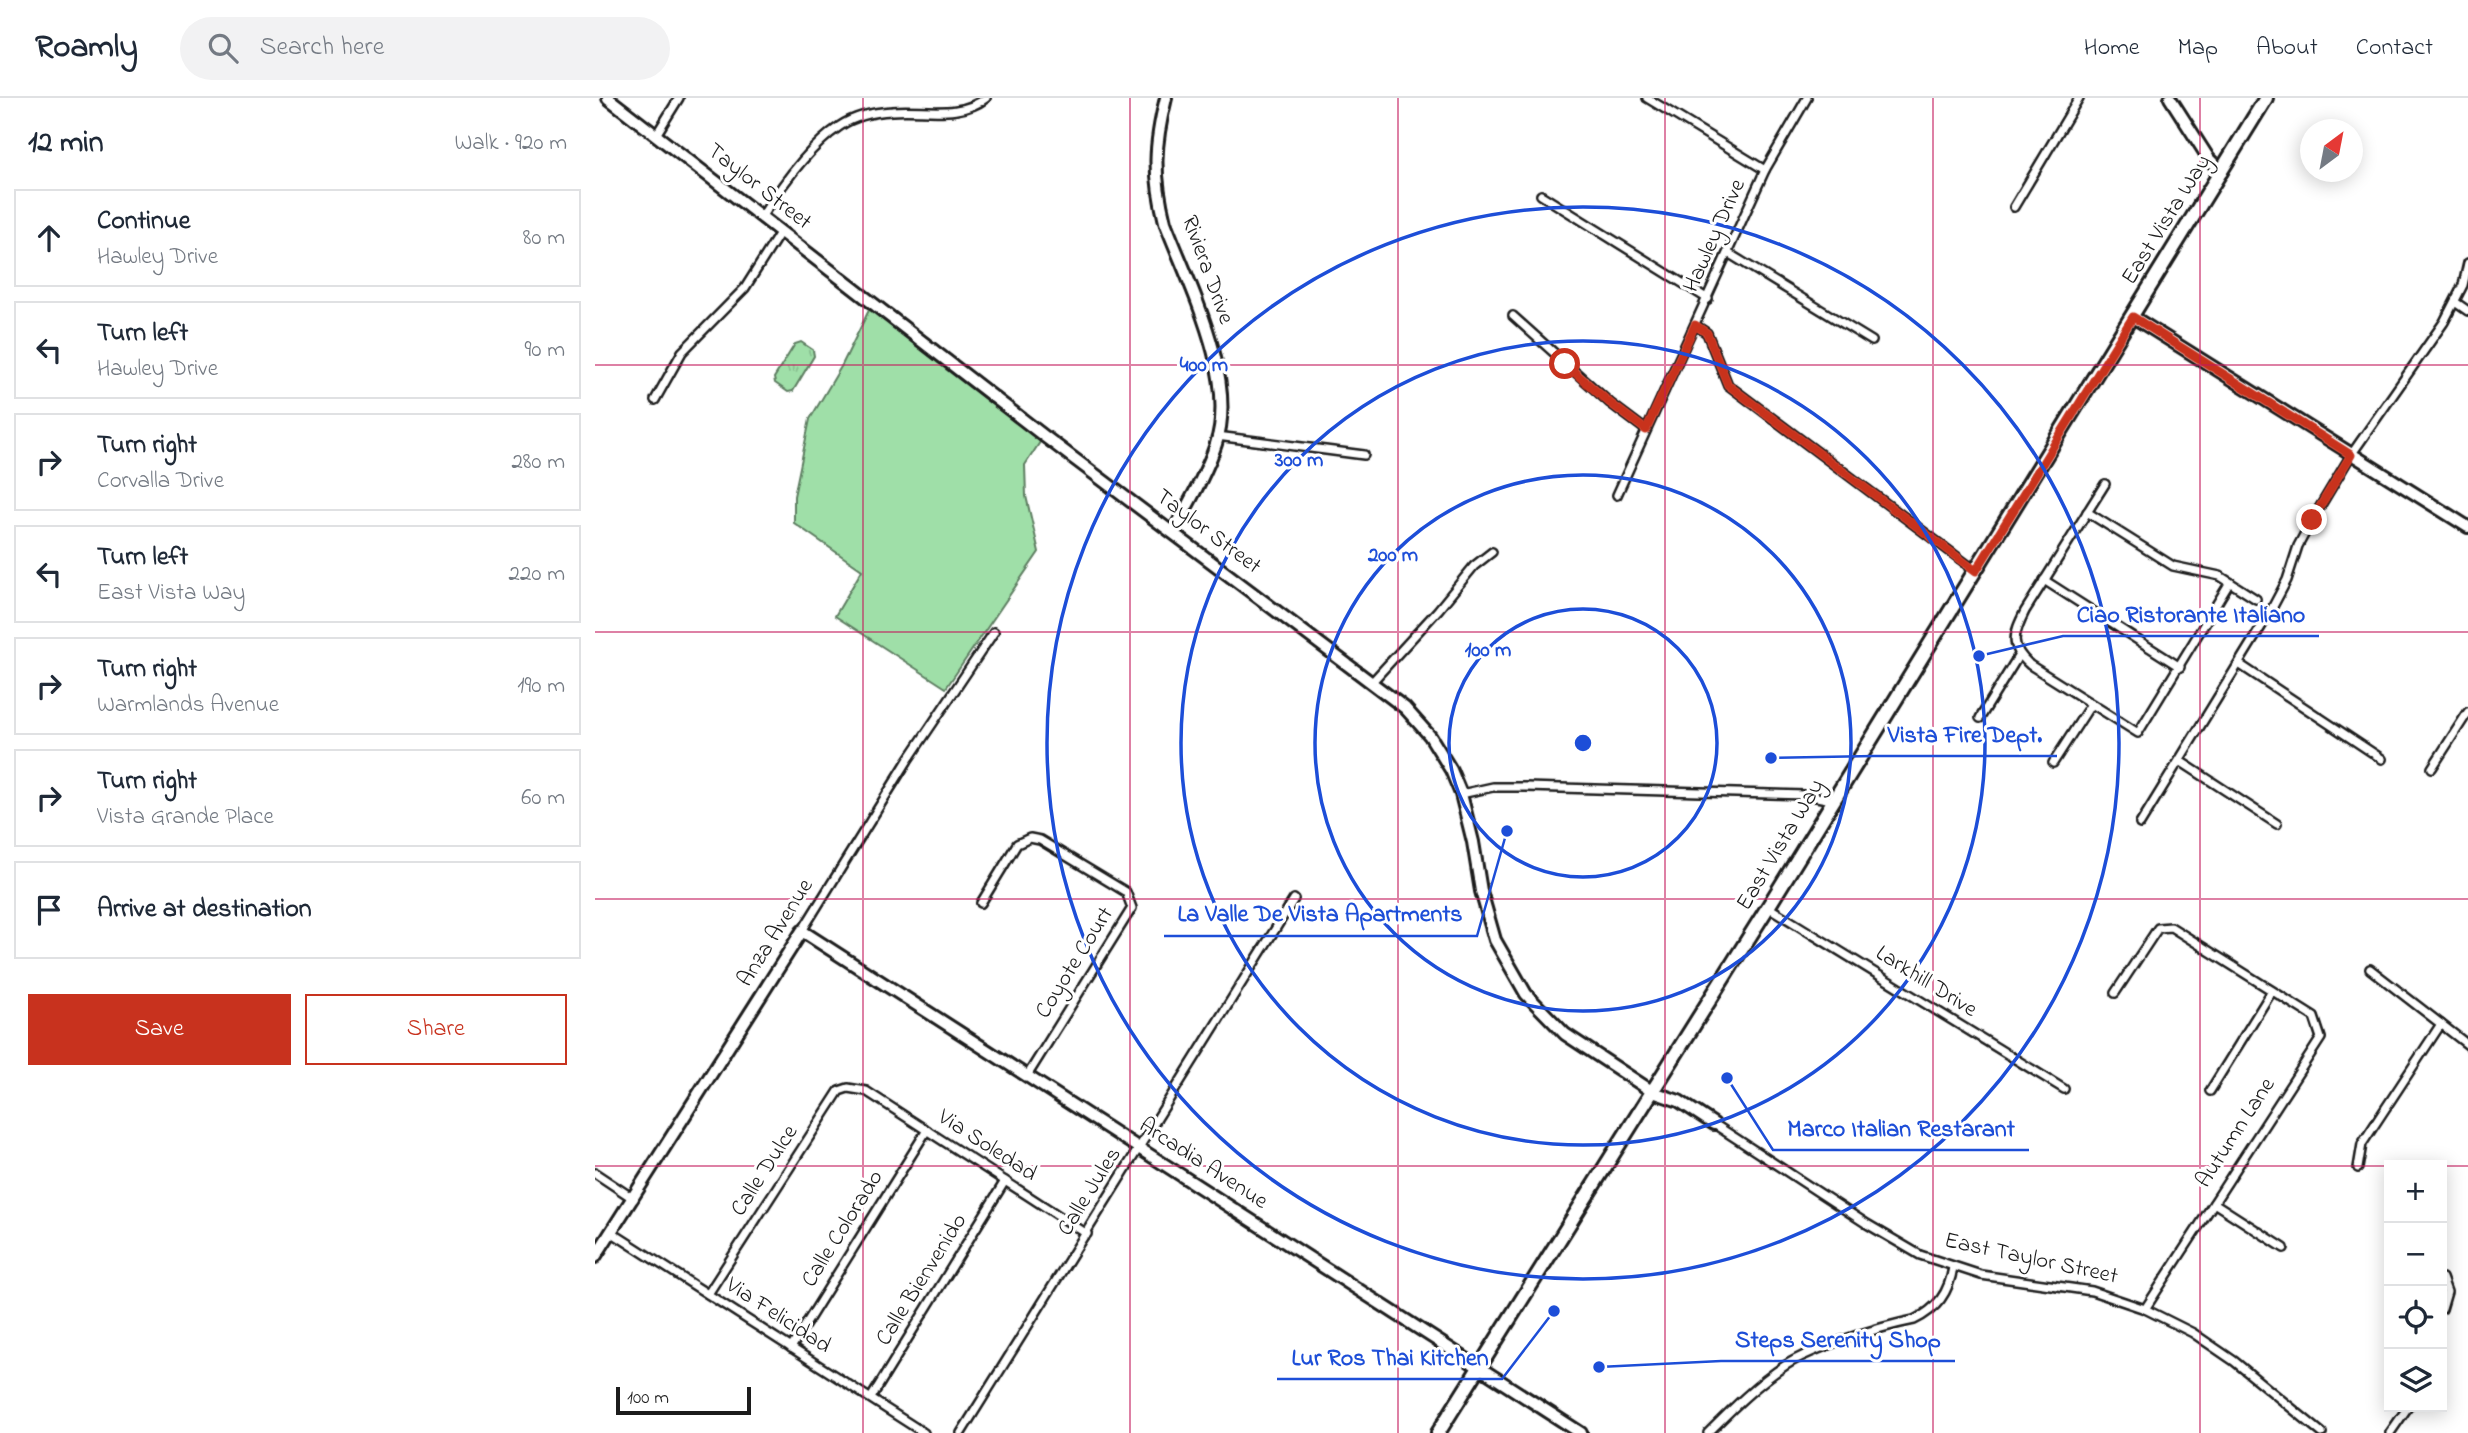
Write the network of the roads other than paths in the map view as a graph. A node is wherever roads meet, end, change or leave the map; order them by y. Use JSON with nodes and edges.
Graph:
{"nodes":[{"id":1,"x":608,"y":98,"type":"edge"},
{"id":2,"x":679,"y":98,"type":"edge"},
{"id":3,"x":986,"y":98,"type":"edge"},
{"id":4,"x":1166,"y":98,"type":"edge"},
{"id":5,"x":1647,"y":98,"type":"edge"},
{"id":6,"x":1807,"y":98,"type":"edge"},
{"id":7,"x":2080,"y":98,"type":"edge"},
{"id":8,"x":2170,"y":98,"type":"edge"},
{"id":9,"x":2266,"y":98,"type":"edge"},
{"id":10,"x":656,"y":135,"type":"junction"},
{"id":11,"x":1765,"y":170,"type":"junction"},
{"id":12,"x":2222,"y":172,"type":"junction"},
{"id":13,"x":1541,"y":195,"type":"dead end"},
{"id":14,"x":2014,"y":207,"type":"dead end"},
{"id":15,"x":762,"y":216,"type":"junction"},
{"id":16,"x":781,"y":231,"type":"junction"},
{"id":17,"x":1728,"y":253,"type":"junction"},
{"id":18,"x":2468,"y":263,"type":"edge"},
{"id":19,"x":1708,"y":299,"type":"junction"},
{"id":20,"x":2455,"y":302,"type":"junction"},
{"id":21,"x":2468,"y":311,"type":"edge"},
{"id":22,"x":1513,"y":316,"type":"dead end"},
{"id":23,"x":2133,"y":317,"type":"junction"},
{"id":24,"x":1695,"y":325,"type":"junction"},
{"id":25,"x":1872,"y":341,"type":"dead end"},
{"id":26,"x":655,"y":400,"type":"dead end"},
{"id":27,"x":1646,"y":430,"type":"junction"},
{"id":28,"x":1217,"y":436,"type":"junction"},
{"id":29,"x":1364,"y":455,"type":"dead end"},
{"id":30,"x":2351,"y":455,"type":"junction"},
{"id":31,"x":2105,"y":484,"type":"dead end"},
{"id":32,"x":1616,"y":495,"type":"dead end"},
{"id":33,"x":2087,"y":512,"type":"junction"},
{"id":34,"x":2468,"y":527,"type":"edge"},
{"id":35,"x":1173,"y":532,"type":"junction"},
{"id":36,"x":1492,"y":552,"type":"dead end"},
{"id":37,"x":1976,"y":571,"type":"junction"},
{"id":38,"x":2044,"y":580,"type":"junction"},
{"id":39,"x":2230,"y":582,"type":"junction"},
{"id":40,"x":2256,"y":599,"type":"dead end"},
{"id":41,"x":994,"y":632,"type":"dead end"},
{"id":42,"x":2019,"y":655,"type":"junction"},
{"id":43,"x":2239,"y":664,"type":"junction"},
{"id":44,"x":2180,"y":667,"type":"junction"},
{"id":45,"x":1371,"y":683,"type":"junction"},
{"id":46,"x":2091,"y":704,"type":"junction"},
{"id":47,"x":2468,"y":712,"type":"edge"},
{"id":48,"x":1980,"y":718,"type":"dead end"},
{"id":49,"x":2382,"y":759,"type":"dead end"},
{"id":50,"x":2179,"y":761,"type":"junction"},
{"id":51,"x":2053,"y":763,"type":"dead end"},
{"id":52,"x":2433,"y":768,"type":"dead end"},
{"id":53,"x":1461,"y":794,"type":"junction"},
{"id":54,"x":1833,"y":800,"type":"junction"},
{"id":55,"x":2140,"y":824,"type":"dead end"},
{"id":56,"x":2277,"y":824,"type":"dead end"},
{"id":57,"x":1294,"y":899,"type":"dead end"},
{"id":58,"x":981,"y":903,"type":"dead end"},
{"id":59,"x":1768,"y":907,"type":"junction"},
{"id":60,"x":802,"y":931,"type":"junction"},
{"id":61,"x":2369,"y":970,"type":"dead end"},
{"id":62,"x":2272,"y":991,"type":"junction"},
{"id":63,"x":2115,"y":993,"type":"dead end"},
{"id":64,"x":2441,"y":1024,"type":"junction"},
{"id":65,"x":2468,"y":1045,"type":"edge"},
{"id":66,"x":1027,"y":1076,"type":"junction"},
{"id":67,"x":2064,"y":1089,"type":"dead end"},
{"id":68,"x":866,"y":1091,"type":"joint"},
{"id":69,"x":2210,"y":1091,"type":"dead end"},
{"id":70,"x":1653,"y":1092,"type":"junction"},
{"id":71,"x":1714,"y":1124,"type":"joint"},
{"id":72,"x":927,"y":1130,"type":"junction"},
{"id":73,"x":1140,"y":1149,"type":"junction"},
{"id":74,"x":2358,"y":1168,"type":"dead end"},
{"id":75,"x":595,"y":1173,"type":"edge"},
{"id":76,"x":1005,"y":1181,"type":"junction"},
{"id":77,"x":634,"y":1199,"type":"junction"},
{"id":78,"x":2214,"y":1203,"type":"junction"},
{"id":79,"x":611,"y":1232,"type":"junction"},
{"id":80,"x":1087,"y":1234,"type":"junction"},
{"id":81,"x":2284,"y":1248,"type":"dead end"},
{"id":82,"x":595,"y":1257,"type":"edge"},
{"id":83,"x":1953,"y":1267,"type":"junction"},
{"id":84,"x":708,"y":1294,"type":"junction"},
{"id":85,"x":2145,"y":1309,"type":"junction"},
{"id":86,"x":791,"y":1348,"type":"junction"},
{"id":87,"x":1478,"y":1367,"type":"junction"},
{"id":88,"x":871,"y":1398,"type":"junction"},
{"id":89,"x":2405,"y":1412,"type":"edge"},
{"id":90,"x":924,"y":1433,"type":"edge"},
{"id":91,"x":961,"y":1433,"type":"edge"},
{"id":92,"x":1438,"y":1433,"type":"edge"},
{"id":93,"x":1581,"y":1433,"type":"edge"},
{"id":94,"x":1708,"y":1433,"type":"edge"},
{"id":95,"x":2322,"y":1433,"type":"edge"},
{"id":96,"x":2390,"y":1433,"type":"edge"}],
"edges":[{"from":1,"to":10,"type":"street","name":"Taylor Street"},
{"from":2,"to":10,"type":"street"},
{"from":3,"to":15,"type":"street"},
{"from":4,"to":28,"type":"street","name":"Riviera Drive"},
{"from":5,"to":11,"type":"street"},
{"from":6,"to":11,"type":"street","name":"Hawley Drive"},
{"from":7,"to":14,"type":"street"},
{"from":8,"to":12,"type":"street"},
{"from":9,"to":12,"type":"main road","name":"East Vista Way"},
{"from":10,"to":15,"type":"street","name":"Taylor Street"},
{"from":11,"to":17,"type":"street","name":"Hawley Drive"},
{"from":12,"to":23,"type":"main road","name":"East Vista Way"},
{"from":13,"to":19,"type":"street"},
{"from":15,"to":16,"type":"street","name":"Taylor Street"},
{"from":16,"to":26,"type":"street"},
{"from":16,"to":35,"type":"street","name":"Taylor Street"},
{"from":17,"to":19,"type":"street","name":"Hawley Drive"},
{"from":17,"to":25,"type":"street"},
{"from":18,"to":20,"type":"street"},
{"from":19,"to":24,"type":"street","name":"Hawley Drive"},
{"from":20,"to":21,"type":"street"},
{"from":20,"to":30,"type":"street"},
{"from":22,"to":27,"type":"street"},
{"from":23,"to":30,"type":"street"},
{"from":23,"to":37,"type":"main road","name":"East Vista Way"},
{"from":24,"to":27,"type":"street","name":"Hawley Drive"},
{"from":24,"to":37,"type":"street"},
{"from":27,"to":32,"type":"street","name":"Hawley Drive"},
{"from":28,"to":29,"type":"street"},
{"from":28,"to":35,"type":"street","name":"Riviera Drive"},
{"from":30,"to":34,"type":"street"},
{"from":30,"to":43,"type":"street"},
{"from":31,"to":33,"type":"street"},
{"from":33,"to":38,"type":"street"},
{"from":33,"to":39,"type":"street"},
{"from":35,"to":45,"type":"street","name":"Taylor Street"},
{"from":36,"to":45,"type":"street"},
{"from":37,"to":54,"type":"main road","name":"East Vista Way"},
{"from":38,"to":42,"type":"street"},
{"from":38,"to":44,"type":"street"},
{"from":39,"to":40,"type":"street"},
{"from":39,"to":44,"type":"street"},
{"from":41,"to":60,"type":"street","name":"Anza Avenue"},
{"from":42,"to":46,"type":"street"},
{"from":42,"to":48,"type":"street"},
{"from":43,"to":49,"type":"street"},
{"from":43,"to":50,"type":"street"},
{"from":44,"to":46,"type":"street"},
{"from":45,"to":53,"type":"street","name":"Taylor Street"},
{"from":46,"to":51,"type":"street"},
{"from":47,"to":52,"type":"street"},
{"from":50,"to":55,"type":"street"},
{"from":50,"to":56,"type":"street"},
{"from":53,"to":54,"type":"street"},
{"from":53,"to":70,"type":"street","name":"Taylor Street"},
{"from":54,"to":59,"type":"main road","name":"East Vista Way"},
{"from":57,"to":73,"type":"street","name":"Calle Jules"},
{"from":58,"to":66,"type":"street","name":"Coyote Court"},
{"from":59,"to":67,"type":"street","name":"Larkhill Drive"},
{"from":59,"to":70,"type":"main road","name":"East Vista Way"},
{"from":60,"to":66,"type":"street","name":"Arcadia Avenue"},
{"from":60,"to":77,"type":"street","name":"Anza Avenue"},
{"from":61,"to":64,"type":"street"},
{"from":62,"to":63,"type":"street","name":"Autumn Lane"},
{"from":62,"to":69,"type":"street","name":"Autumn Lane"},
{"from":62,"to":78,"type":"street","name":"Autumn Lane"},
{"from":64,"to":65,"type":"street"},
{"from":64,"to":74,"type":"street"},
{"from":66,"to":73,"type":"street","name":"Arcadia Avenue"},
{"from":68,"to":72,"type":"street","name":"Via Soledad"},
{"from":68,"to":84,"type":"street","name":"Calle Dulce"},
{"from":70,"to":71,"type":"street","name":"East Taylor Street"},
{"from":70,"to":87,"type":"main road","name":"East Vista Way"},
{"from":71,"to":83,"type":"street","name":"East Taylor Street"},
{"from":72,"to":76,"type":"street","name":"Via Soledad"},
{"from":72,"to":86,"type":"street","name":"Calle Colorado"},
{"from":73,"to":80,"type":"street","name":"Calle Jules"},
{"from":73,"to":87,"type":"street","name":"Arcadia Avenue"},
{"from":75,"to":77,"type":"street"},
{"from":76,"to":80,"type":"street","name":"Via Soledad"},
{"from":76,"to":88,"type":"street","name":"Calle Bienvenido"},
{"from":77,"to":79,"type":"street","name":"Anza Avenue"},
{"from":78,"to":81,"type":"street"},
{"from":78,"to":85,"type":"street","name":"Autumn Lane"},
{"from":79,"to":82,"type":"street","name":"Anza Avenue"},
{"from":79,"to":84,"type":"street","name":"Via Felicidad"},
{"from":80,"to":91,"type":"street","name":"Calle Jules"},
{"from":83,"to":85,"type":"street","name":"East Taylor Street"},
{"from":83,"to":94,"type":"street"},
{"from":84,"to":86,"type":"street","name":"Via Felicidad"},
{"from":85,"to":95,"type":"street","name":"East Taylor Street"},
{"from":86,"to":88,"type":"street","name":"Via Felicidad"},
{"from":87,"to":92,"type":"main road","name":"East Vista Way"},
{"from":87,"to":93,"type":"street","name":"Arcadia Avenue"},
{"from":88,"to":90,"type":"street","name":"Via Felicidad"},
{"from":89,"to":96,"type":"street"}]}
